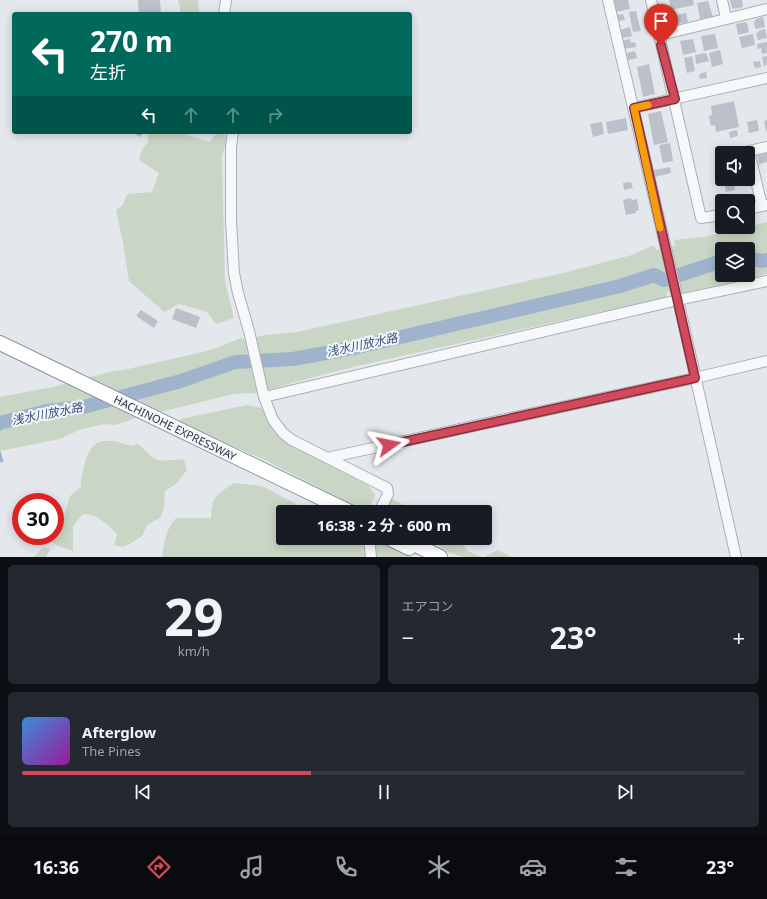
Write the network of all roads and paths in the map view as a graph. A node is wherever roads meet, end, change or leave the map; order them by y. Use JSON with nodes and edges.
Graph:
{"nodes":[{"id":1,"x":226,"y":0,"type":"edge"},
{"id":2,"x":608,"y":0,"type":"edge"},
{"id":3,"x":651,"y":0,"type":"edge"},
{"id":4,"x":722,"y":0,"type":"edge"},
{"id":5,"x":767,"y":9,"type":"edge"},
{"id":6,"x":224,"y":12,"type":"edge"},
{"id":7,"x":726,"y":18,"type":"junction"},
{"id":8,"x":669,"y":33,"type":"dead end"},
{"id":9,"x":767,"y":78,"type":"edge"},
{"id":10,"x":675,"y":99,"type":"junction"},
{"id":11,"x":634,"y":108,"type":"junction"},
{"id":12,"x":233,"y":134,"type":"edge"},
{"id":13,"x":767,"y":147,"type":"edge"},
{"id":14,"x":765,"y":206,"type":"edge"},
{"id":15,"x":755,"y":208,"type":"edge"},
{"id":16,"x":715,"y":215,"type":"edge"},
{"id":17,"x":767,"y":281,"type":"edge"},
{"id":18,"x":678,"y":300,"type":"junction"},
{"id":19,"x":0,"y":343,"type":"edge"},
{"id":20,"x":0,"y":350,"type":"edge"},
{"id":21,"x":767,"y":361,"type":"edge"},
{"id":22,"x":39,"y":366,"type":"junction"},
{"id":23,"x":695,"y":378,"type":"junction"},
{"id":24,"x":264,"y":397,"type":"junction"},
{"id":25,"x":171,"y":430,"type":"junction"},
{"id":26,"x":328,"y":458,"type":"junction"},
{"id":27,"x":324,"y":505,"type":"edge"},
{"id":28,"x":335,"y":505,"type":"edge"},
{"id":29,"x":382,"y":505,"type":"edge"},
{"id":30,"x":370,"y":545,"type":"edge"},
{"id":31,"x":403,"y":545,"type":"edge"},
{"id":32,"x":416,"y":545,"type":"edge"},
{"id":33,"x":371,"y":557,"type":"edge"},
{"id":34,"x":427,"y":557,"type":"edge"},
{"id":35,"x":440,"y":557,"type":"edge"},
{"id":36,"x":736,"y":557,"type":"edge"}],
"edges":[{"from":1,"to":6,"type":"street"},
{"from":2,"to":11,"type":"street"},
{"from":3,"to":10,"type":"street"},
{"from":4,"to":7,"type":"street"},
{"from":5,"to":7,"type":"street"},
{"from":7,"to":8,"type":"street"},
{"from":9,"to":10,"type":"street"},
{"from":10,"to":11,"type":"street"},
{"from":10,"to":16,"type":"street"},
{"from":11,"to":18,"type":"street"},
{"from":12,"to":24,"type":"street"},
{"from":13,"to":14,"type":"street"},
{"from":14,"to":15,"type":"street"},
{"from":17,"to":18,"type":"street"},
{"from":18,"to":23,"type":"street"},
{"from":18,"to":24,"type":"street"},
{"from":19,"to":22,"type":"highway","name":"HACHINOHE EXPRESSWAY"},
{"from":20,"to":22,"type":"highway","name":"HACHINOHE EXPRESSWAY"},
{"from":21,"to":23,"type":"street"},
{"from":22,"to":25,"type":"highway","name":"HACHINOHE EXPRESSWAY"},
{"from":23,"to":26,"type":"street"},
{"from":23,"to":36,"type":"street"},
{"from":24,"to":26,"type":"street"},
{"from":25,"to":27,"type":"highway","name":"HACHINOHE EXPRESSWAY"},
{"from":25,"to":28,"type":"highway","name":"HACHINOHE EXPRESSWAY"},
{"from":26,"to":29,"type":"street"},
{"from":30,"to":33,"type":"street"},
{"from":31,"to":34,"type":"highway"},
{"from":32,"to":35,"type":"highway"}]}
